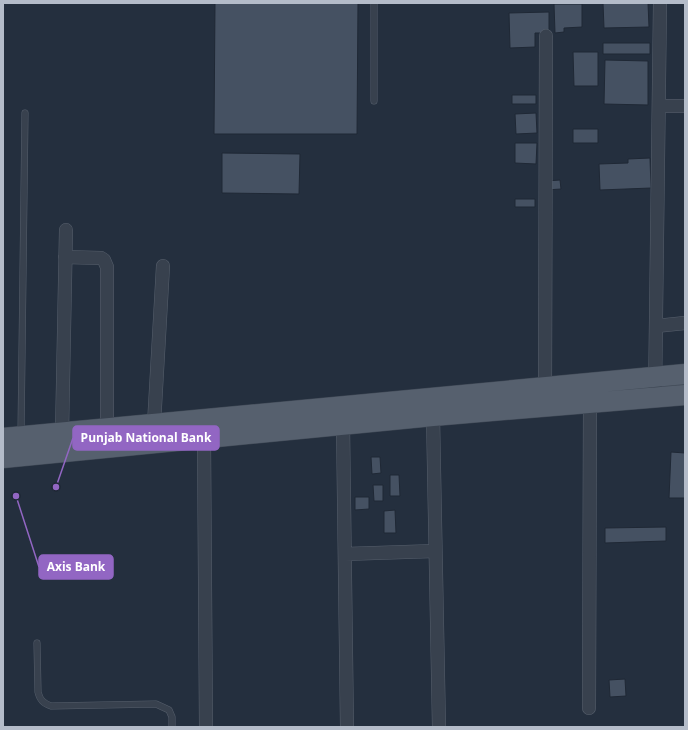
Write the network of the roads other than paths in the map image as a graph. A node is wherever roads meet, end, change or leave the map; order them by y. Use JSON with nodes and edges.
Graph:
{"nodes":[{"id":1,"x":374,"y":3,"type":"edge"},
{"id":2,"x":660,"y":3,"type":"edge"},
{"id":3,"x":546,"y":36,"type":"dead end"},
{"id":4,"x":374,"y":101,"type":"dead end"},
{"id":5,"x":659,"y":106,"type":"junction"},
{"id":6,"x":685,"y":106,"type":"edge"},
{"id":7,"x":25,"y":113,"type":"dead end"},
{"id":8,"x":66,"y":230,"type":"dead end"},
{"id":9,"x":65,"y":258,"type":"junction"},
{"id":10,"x":163,"y":266,"type":"dead end"},
{"id":11,"x":685,"y":323,"type":"edge"},
{"id":12,"x":656,"y":326,"type":"junction"},
{"id":13,"x":685,"y":374,"type":"edge"},
{"id":14,"x":656,"y":377,"type":"junction"},
{"id":15,"x":685,"y":395,"type":"edge"},
{"id":16,"x":545,"y":397,"type":"junction"},
{"id":17,"x":656,"y":397,"type":"junction"},
{"id":18,"x":590,"y":402,"type":"junction"},
{"id":19,"x":433,"y":416,"type":"junction"},
{"id":20,"x":154,"y":424,"type":"junction"},
{"id":21,"x":343,"y":424,"type":"junction"},
{"id":22,"x":107,"y":428,"type":"junction"},
{"id":23,"x":62,"y":433,"type":"junction"},
{"id":24,"x":12,"y":437,"type":"edge"},
{"id":25,"x":204,"y":437,"type":"junction"},
{"id":26,"x":3,"y":458,"type":"edge"},
{"id":27,"x":435,"y":551,"type":"junction"},
{"id":28,"x":345,"y":554,"type":"junction"},
{"id":29,"x":37,"y":643,"type":"dead end"},
{"id":30,"x":590,"y":708,"type":"dead end"},
{"id":31,"x":172,"y":727,"type":"edge"},
{"id":32,"x":206,"y":727,"type":"edge"},
{"id":33,"x":347,"y":727,"type":"edge"},
{"id":34,"x":439,"y":727,"type":"edge"}],
"edges":[{"from":1,"to":4,"type":"lane"},
{"from":2,"to":5,"type":"street"},
{"from":3,"to":16,"type":"street"},
{"from":5,"to":6,"type":"street"},
{"from":5,"to":12,"type":"street"},
{"from":7,"to":24,"type":"lane"},
{"from":8,"to":9,"type":"street"},
{"from":9,"to":22,"type":"street"},
{"from":9,"to":23,"type":"street"},
{"from":10,"to":20,"type":"street"},
{"from":11,"to":12,"type":"street"},
{"from":12,"to":14,"type":"street"},
{"from":13,"to":14,"type":"main road"},
{"from":14,"to":16,"type":"main road"},
{"from":14,"to":17,"type":"street"},
{"from":15,"to":17,"type":"main road"},
{"from":16,"to":18,"type":"main road"},
{"from":16,"to":19,"type":"main road"},
{"from":16,"to":20,"type":"main road"},
{"from":17,"to":18,"type":"main road"},
{"from":18,"to":30,"type":"street"},
{"from":19,"to":21,"type":"main road"},
{"from":19,"to":27,"type":"street"},
{"from":20,"to":22,"type":"main road"},
{"from":21,"to":25,"type":"main road"},
{"from":21,"to":28,"type":"street"},
{"from":22,"to":23,"type":"main road"},
{"from":23,"to":24,"type":"main road"},
{"from":25,"to":26,"type":"main road"},
{"from":25,"to":32,"type":"street"},
{"from":27,"to":28,"type":"street"},
{"from":27,"to":34,"type":"street"},
{"from":28,"to":33,"type":"street"},
{"from":29,"to":31,"type":"lane"}]}
